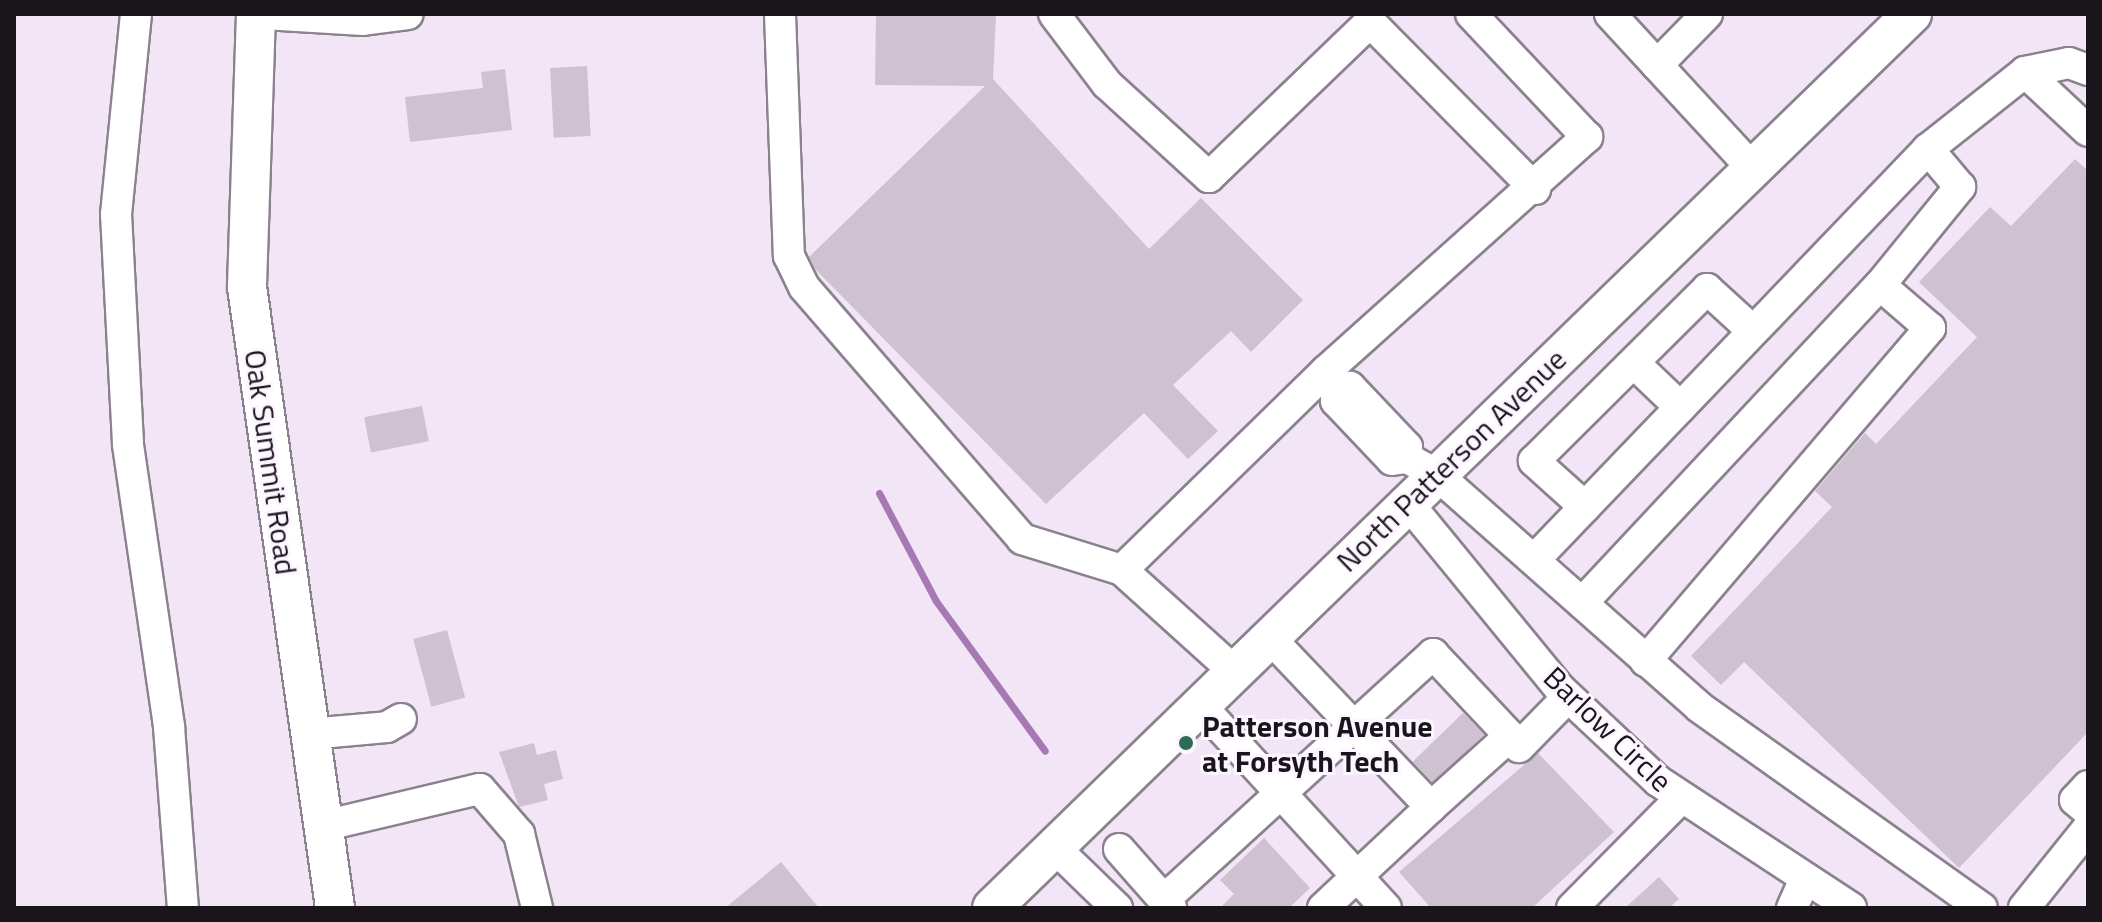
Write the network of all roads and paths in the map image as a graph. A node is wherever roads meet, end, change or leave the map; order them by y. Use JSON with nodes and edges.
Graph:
{"nodes":[{"id":1,"x":136,"y":14,"type":"edge"},
{"id":2,"x":256,"y":14,"type":"edge"},
{"id":3,"x":264,"y":14,"type":"edge"},
{"id":4,"x":408,"y":14,"type":"edge"},
{"id":5,"x":780,"y":14,"type":"edge"},
{"id":6,"x":1471,"y":14,"type":"edge"},
{"id":7,"x":1610,"y":14,"type":"edge"},
{"id":8,"x":1707,"y":14,"type":"edge"},
{"id":9,"x":1912,"y":14,"type":"edge"},
{"id":10,"x":1066,"y":20,"type":"edge"},
{"id":11,"x":1657,"y":65,"type":"junction"},
{"id":12,"x":2088,"y":70,"type":"edge"},
{"id":13,"x":2025,"y":72,"type":"junction"},
{"id":14,"x":2088,"y":131,"type":"edge"},
{"id":15,"x":1928,"y":149,"type":"junction"},
{"id":16,"x":1752,"y":168,"type":"junction"},
{"id":17,"x":1535,"y":189,"type":"junction"},
{"id":18,"x":1880,"y":285,"type":"junction"},
{"id":19,"x":1753,"y":331,"type":"junction"},
{"id":20,"x":1634,"y":363,"type":"junction"},
{"id":21,"x":1332,"y":379,"type":"junction"},
{"id":22,"x":1680,"y":407,"type":"junction"},
{"id":23,"x":1422,"y":466,"type":"junction"},
{"id":24,"x":1407,"y":502,"type":"junction"},
{"id":25,"x":1585,"y":507,"type":"junction"},
{"id":26,"x":1535,"y":559,"type":"junction"},
{"id":27,"x":1122,"y":570,"type":"junction"},
{"id":28,"x":1582,"y":603,"type":"junction"},
{"id":29,"x":1269,"y":637,"type":"junction"},
{"id":30,"x":1646,"y":661,"type":"junction"},
{"id":31,"x":1234,"y":671,"type":"junction"},
{"id":32,"x":1568,"y":697,"type":"junction"},
{"id":33,"x":1200,"y":705,"type":"junction"},
{"id":34,"x":401,"y":719,"type":"dead end"},
{"id":35,"x":1353,"y":725,"type":"junction"},
{"id":36,"x":309,"y":734,"type":"junction"},
{"id":37,"x":1510,"y":736,"type":"junction"},
{"id":38,"x":2088,"y":786,"type":"edge"},
{"id":39,"x":1282,"y":794,"type":"junction"},
{"id":40,"x":1681,"y":798,"type":"junction"},
{"id":41,"x":1431,"y":807,"type":"junction"},
{"id":42,"x":2088,"y":811,"type":"edge"},
{"id":43,"x":323,"y":826,"type":"junction"},
{"id":44,"x":2088,"y":828,"type":"edge"},
{"id":45,"x":1054,"y":847,"type":"junction"},
{"id":46,"x":1119,"y":849,"type":"dead end"},
{"id":47,"x":1357,"y":876,"type":"junction"},
{"id":48,"x":1798,"y":895,"type":"edge"},
{"id":49,"x":1168,"y":903,"type":"edge"},
{"id":50,"x":183,"y":908,"type":"edge"},
{"id":51,"x":335,"y":908,"type":"edge"},
{"id":52,"x":537,"y":908,"type":"edge"},
{"id":53,"x":992,"y":908,"type":"edge"},
{"id":54,"x":1117,"y":908,"type":"edge"},
{"id":55,"x":1323,"y":908,"type":"edge"},
{"id":56,"x":1386,"y":908,"type":"edge"},
{"id":57,"x":1572,"y":908,"type":"edge"},
{"id":58,"x":1851,"y":908,"type":"edge"},
{"id":59,"x":1982,"y":908,"type":"edge"},
{"id":60,"x":2024,"y":908,"type":"edge"}],
"edges":[{"from":1,"to":50,"type":"street"},
{"from":2,"to":36,"type":"main road","name":"Oak Summit Road"},
{"from":3,"to":4,"type":"street"},
{"from":5,"to":27,"type":"street"},
{"from":6,"to":17,"type":"street"},
{"from":7,"to":11,"type":"street"},
{"from":8,"to":11,"type":"street"},
{"from":9,"to":16,"type":"main road","name":"North Patterson Avenue"},
{"from":10,"to":17,"type":"street"},
{"from":11,"to":16,"type":"street"},
{"from":12,"to":13,"type":"street"},
{"from":13,"to":14,"type":"street"},
{"from":13,"to":15,"type":"street"},
{"from":15,"to":18,"type":"street"},
{"from":15,"to":19,"type":"street"},
{"from":16,"to":23,"type":"main road","name":"North Patterson Avenue"},
{"from":17,"to":21,"type":"street"},
{"from":18,"to":28,"type":"street"},
{"from":18,"to":30,"type":"street"},
{"from":19,"to":20,"type":"street"},
{"from":19,"to":22,"type":"street"},
{"from":20,"to":22,"type":"street"},
{"from":20,"to":25,"type":"street"},
{"from":21,"to":23,"type":"street"},
{"from":21,"to":27,"type":"street"},
{"from":22,"to":25,"type":"street"},
{"from":23,"to":24,"type":"main road","name":"North Patterson Avenue"},
{"from":23,"to":26,"type":"street"},
{"from":24,"to":29,"type":"main road","name":"North Patterson Avenue"},
{"from":24,"to":32,"type":"street","name":"Barlow Circle"},
{"from":25,"to":26,"type":"street"},
{"from":26,"to":28,"type":"street"},
{"from":27,"to":31,"type":"street"},
{"from":28,"to":30,"type":"street"},
{"from":29,"to":31,"type":"main road","name":"North Patterson Avenue"},
{"from":29,"to":35,"type":"street"},
{"from":30,"to":59,"type":"street"},
{"from":31,"to":33,"type":"main road","name":"North Patterson Avenue"},
{"from":32,"to":37,"type":"street"},
{"from":32,"to":40,"type":"street","name":"Barlow Circle"},
{"from":33,"to":39,"type":"street"},
{"from":33,"to":45,"type":"main road","name":"North Patterson Avenue"},
{"from":34,"to":36,"type":"street"},
{"from":35,"to":37,"type":"street"},
{"from":35,"to":39,"type":"street"},
{"from":35,"to":41,"type":"street"},
{"from":36,"to":43,"type":"main road","name":"Oak Summit Road"},
{"from":37,"to":41,"type":"street"},
{"from":38,"to":42,"type":"street"},
{"from":39,"to":47,"type":"street"},
{"from":39,"to":49,"type":"street"},
{"from":40,"to":48,"type":"street","name":"Barlow Circle"},
{"from":40,"to":57,"type":"street"},
{"from":41,"to":47,"type":"street"},
{"from":43,"to":51,"type":"main road","name":"Oak Summit Road"},
{"from":43,"to":52,"type":"street"},
{"from":44,"to":60,"type":"street"},
{"from":45,"to":53,"type":"main road","name":"North Patterson Avenue"},
{"from":45,"to":54,"type":"street"},
{"from":46,"to":49,"type":"street"},
{"from":47,"to":55,"type":"street"},
{"from":47,"to":56,"type":"street"},
{"from":48,"to":58,"type":"street","name":"Barlow Circle"}]}
